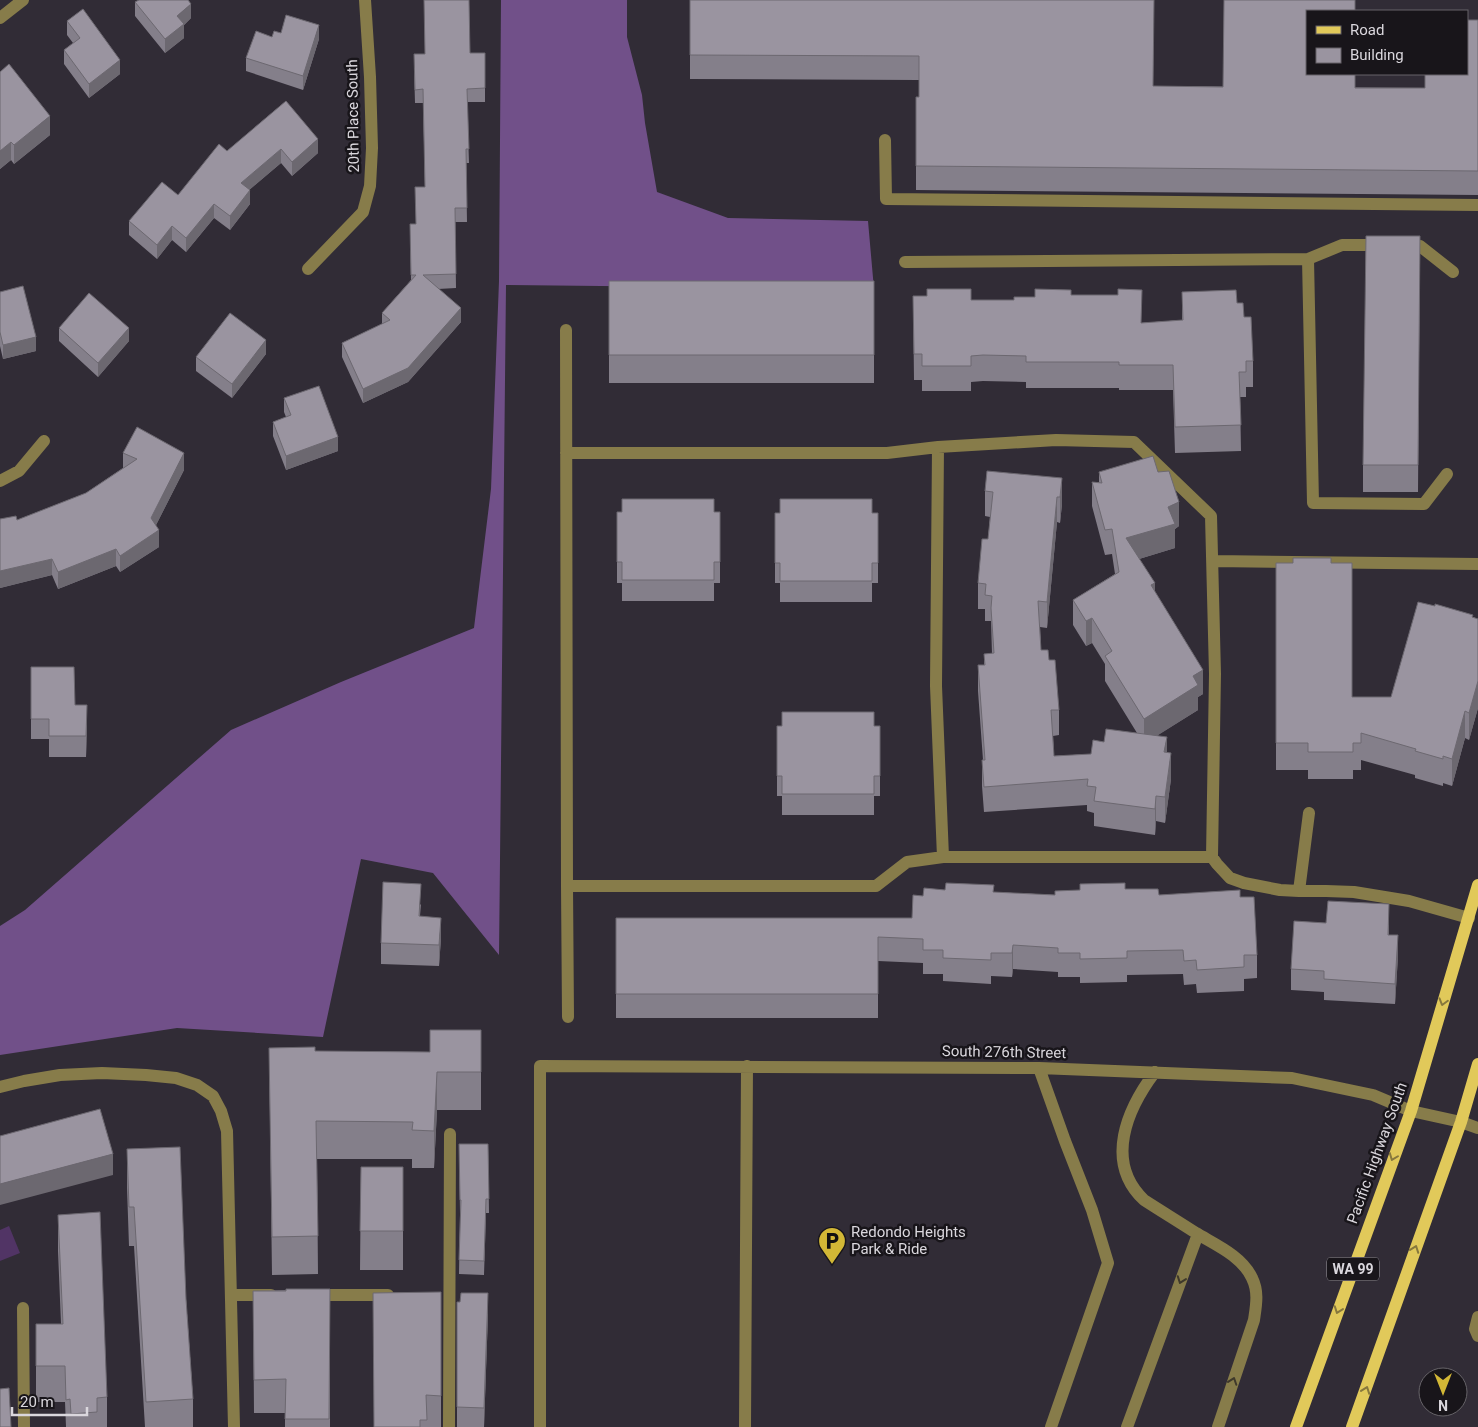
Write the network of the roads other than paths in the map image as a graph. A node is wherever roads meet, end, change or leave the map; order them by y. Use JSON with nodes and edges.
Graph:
{"nodes":[{"id":1,"x":24,"y":0,"type":"edge"},
{"id":2,"x":365,"y":0,"type":"edge"},
{"id":3,"x":0,"y":18,"type":"edge"},
{"id":4,"x":885,"y":140,"type":"dead end"},
{"id":5,"x":1478,"y":206,"type":"edge"},
{"id":6,"x":1308,"y":258,"type":"junction"},
{"id":7,"x":905,"y":262,"type":"dead end"},
{"id":8,"x":308,"y":269,"type":"dead end"},
{"id":9,"x":1453,"y":272,"type":"dead end"},
{"id":10,"x":566,"y":330,"type":"dead end"},
{"id":11,"x":44,"y":441,"type":"dead end"},
{"id":12,"x":938,"y":447,"type":"junction"},
{"id":13,"x":566,"y":454,"type":"junction"},
{"id":14,"x":1447,"y":474,"type":"dead end"},
{"id":15,"x":0,"y":482,"type":"edge"},
{"id":16,"x":1213,"y":561,"type":"junction"},
{"id":17,"x":1478,"y":564,"type":"edge"},
{"id":18,"x":1309,"y":813,"type":"dead end"},
{"id":19,"x":943,"y":856,"type":"junction"},
{"id":20,"x":1212,"y":856,"type":"junction"},
{"id":21,"x":567,"y":886,"type":"junction"},
{"id":22,"x":1478,"y":886,"type":"edge"},
{"id":23,"x":1298,"y":891,"type":"junction"},
{"id":24,"x":1469,"y":918,"type":"junction"},
{"id":25,"x":568,"y":1018,"type":"dead end"},
{"id":26,"x":1478,"y":1064,"type":"edge"},
{"id":27,"x":747,"y":1066,"type":"junction"},
{"id":28,"x":1039,"y":1068,"type":"junction"},
{"id":29,"x":1155,"y":1072,"type":"junction"},
{"id":30,"x":0,"y":1087,"type":"edge"},
{"id":31,"x":1411,"y":1111,"type":"junction"},
{"id":32,"x":1461,"y":1122,"type":"junction"},
{"id":33,"x":1478,"y":1128,"type":"edge"},
{"id":34,"x":450,"y":1134,"type":"dead end"},
{"id":35,"x":1198,"y":1234,"type":"junction"},
{"id":36,"x":231,"y":1295,"type":"junction"},
{"id":37,"x":280,"y":1295,"type":"edge"},
{"id":38,"x":300,"y":1295,"type":"edge"},
{"id":39,"x":400,"y":1295,"type":"edge"},
{"id":40,"x":23,"y":1308,"type":"dead end"},
{"id":41,"x":1478,"y":1317,"type":"edge"},
{"id":42,"x":1478,"y":1336,"type":"edge"},
{"id":43,"x":24,"y":1427,"type":"edge"},
{"id":44,"x":234,"y":1427,"type":"edge"},
{"id":45,"x":449,"y":1427,"type":"edge"},
{"id":46,"x":540,"y":1427,"type":"edge"},
{"id":47,"x":745,"y":1427,"type":"edge"},
{"id":48,"x":1051,"y":1427,"type":"edge"},
{"id":49,"x":1127,"y":1427,"type":"edge"},
{"id":50,"x":1218,"y":1427,"type":"edge"},
{"id":51,"x":1296,"y":1427,"type":"edge"},
{"id":52,"x":1352,"y":1427,"type":"edge"}],
"edges":[{"from":1,"to":3,"type":"street"},
{"from":2,"to":8,"type":"street","name":"20th Place South"},
{"from":4,"to":5,"type":"street"},
{"from":6,"to":7,"type":"street"},
{"from":6,"to":9,"type":"street"},
{"from":6,"to":14,"type":"street"},
{"from":10,"to":13,"type":"street"},
{"from":11,"to":15,"type":"street"},
{"from":12,"to":13,"type":"street"},
{"from":12,"to":16,"type":"street"},
{"from":12,"to":19,"type":"street"},
{"from":13,"to":21,"type":"street"},
{"from":16,"to":17,"type":"street"},
{"from":16,"to":20,"type":"street"},
{"from":18,"to":23,"type":"street"},
{"from":19,"to":20,"type":"street"},
{"from":19,"to":21,"type":"street"},
{"from":20,"to":23,"type":"street"},
{"from":21,"to":25,"type":"street"},
{"from":22,"to":24,"type":"main road","name":"Pacific Highway South","number":"WA 99"},
{"from":23,"to":24,"type":"street"},
{"from":24,"to":31,"type":"main road","name":"Pacific Highway South","number":"WA 99","one_way":true},
{"from":26,"to":32,"type":"main road"},
{"from":27,"to":28,"type":"street","name":"South 276th Street"},
{"from":27,"to":46,"type":"street","name":"South 276th Street"},
{"from":27,"to":47,"type":"street"},
{"from":28,"to":29,"type":"street","name":"South 276th Street"},
{"from":28,"to":48,"type":"street"},
{"from":29,"to":31,"type":"street","name":"South 276th Street"},
{"from":29,"to":35,"type":"street"},
{"from":30,"to":36,"type":"street"},
{"from":31,"to":32,"type":"street","name":"South 276th Street"},
{"from":31,"to":51,"type":"main road","name":"Pacific Highway South","number":"WA 99","one_way":true},
{"from":32,"to":33,"type":"street","name":"South 276th Street"},
{"from":52,"to":32,"type":"main road","one_way":true},
{"from":34,"to":45,"type":"street"},
{"from":35,"to":49,"type":"street","one_way":true},
{"from":50,"to":35,"type":"street","one_way":true},
{"from":36,"to":37,"type":"street"},
{"from":36,"to":44,"type":"street"},
{"from":38,"to":39,"type":"street"},
{"from":40,"to":43,"type":"street"},
{"from":41,"to":42,"type":"street"}]}
